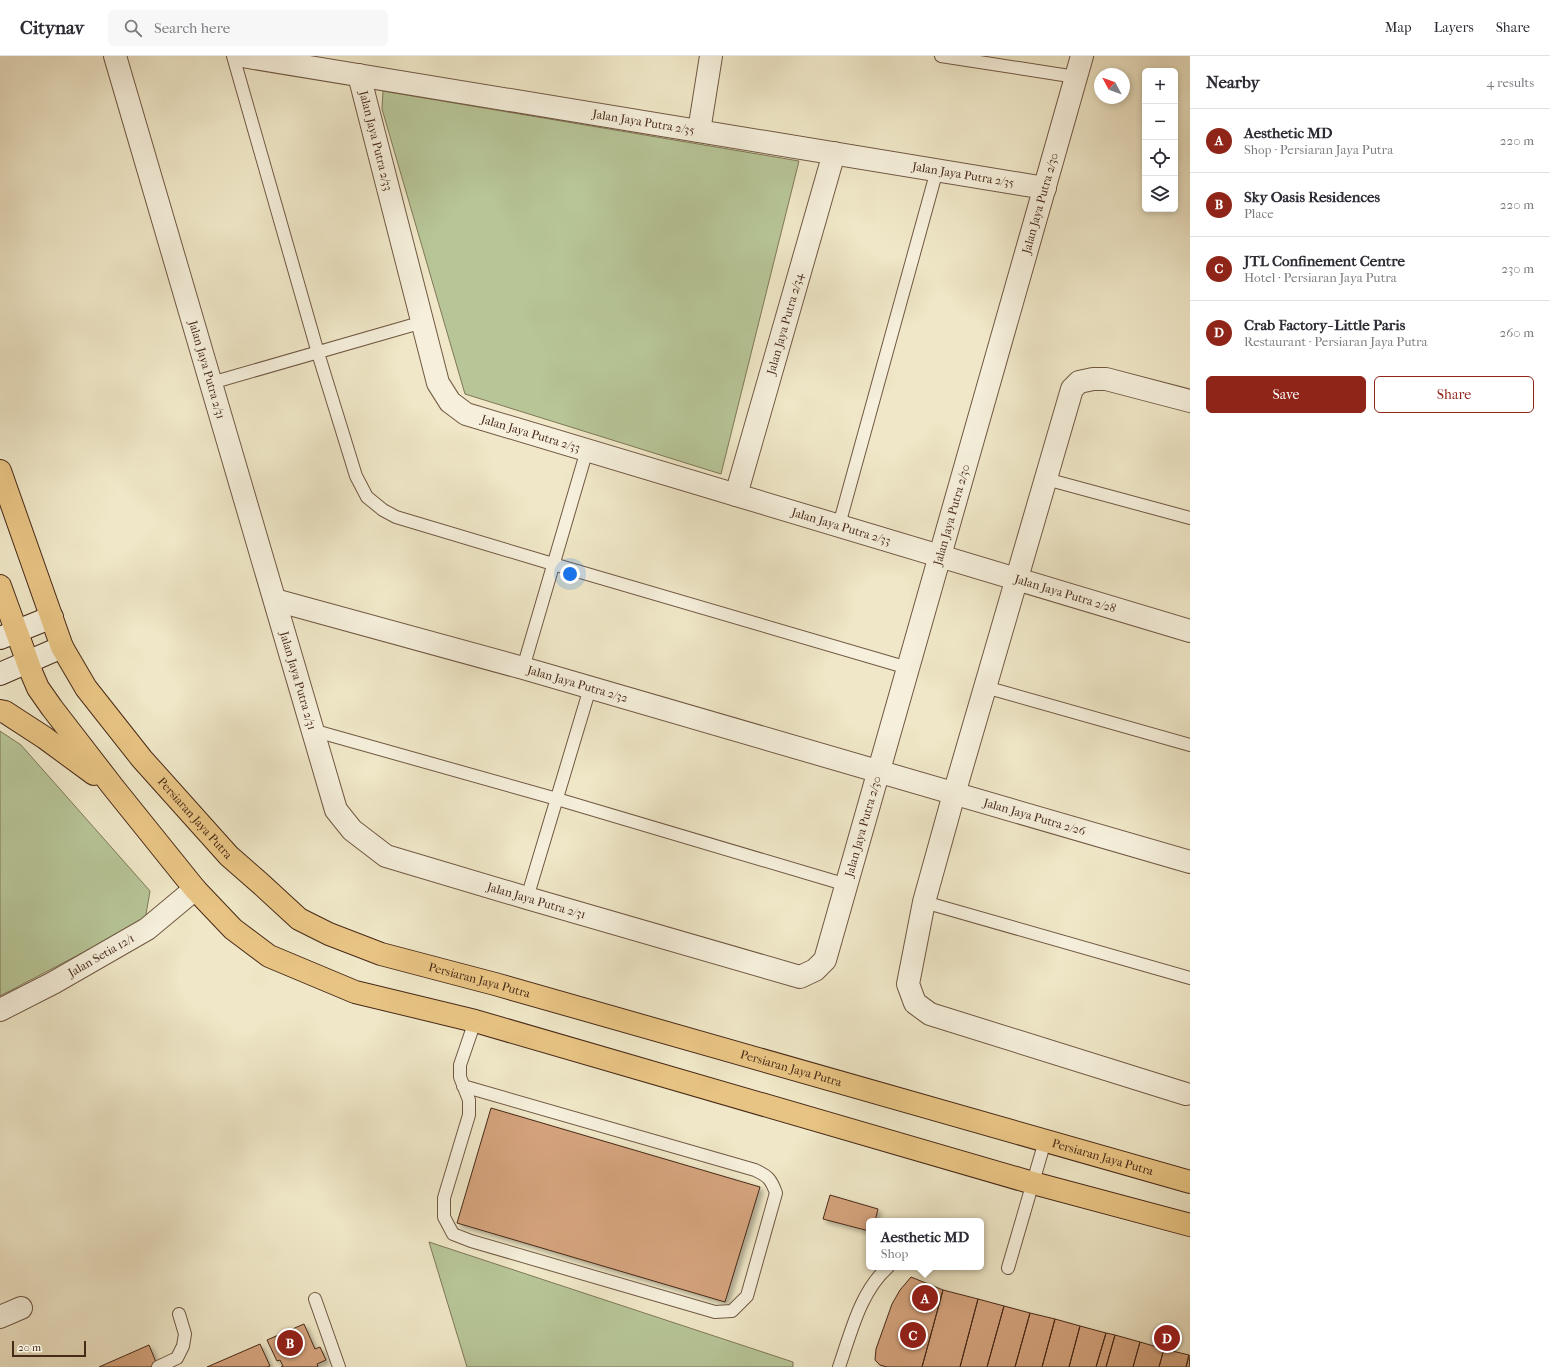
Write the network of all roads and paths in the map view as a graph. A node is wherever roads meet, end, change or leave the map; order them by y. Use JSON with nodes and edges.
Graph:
{"nodes":[{"id":1,"x":115,"y":56,"type":"edge"},
{"id":2,"x":233,"y":56,"type":"edge"},
{"id":3,"x":242,"y":56,"type":"edge"},
{"id":4,"x":711,"y":56,"type":"edge"},
{"id":5,"x":941,"y":56,"type":"edge"},
{"id":6,"x":1082,"y":56,"type":"edge"},
{"id":7,"x":327,"y":63,"type":"edge"},
{"id":8,"x":359,"y":75,"type":"junction"},
{"id":9,"x":1076,"y":77,"type":"junction"},
{"id":10,"x":699,"y":131,"type":"junction"},
{"id":11,"x":834,"y":153,"type":"junction"},
{"id":12,"x":937,"y":170,"type":"junction"},
{"id":13,"x":1045,"y":188,"type":"junction"},
{"id":14,"x":422,"y":322,"type":"junction"},
{"id":15,"x":318,"y":353,"type":"junction"},
{"id":16,"x":211,"y":383,"type":"junction"},
{"id":17,"x":1190,"y":401,"type":"edge"},
{"id":18,"x":586,"y":450,"type":"junction"},
{"id":19,"x":0,"y":471,"type":"edge"},
{"id":20,"x":1046,"y":479,"type":"junction"},
{"id":21,"x":736,"y":495,"type":"junction"},
{"id":22,"x":1190,"y":518,"type":"edge"},
{"id":23,"x":839,"y":525,"type":"junction"},
{"id":24,"x":940,"y":556,"type":"junction"},
{"id":25,"x":553,"y":564,"type":"junction"},
{"id":26,"x":1017,"y":579,"type":"junction"},
{"id":27,"x":0,"y":586,"type":"edge"},
{"id":28,"x":275,"y":600,"type":"junction"},
{"id":29,"x":52,"y":617,"type":"junction"},
{"id":30,"x":1190,"y":630,"type":"edge"},
{"id":31,"x":8,"y":635,"type":"edge"},
{"id":32,"x":62,"y":647,"type":"junction"},
{"id":33,"x":27,"y":662,"type":"junction"},
{"id":34,"x":523,"y":668,"type":"junction"},
{"id":35,"x":908,"y":668,"type":"junction"},
{"id":36,"x":0,"y":674,"type":"edge"},
{"id":37,"x":985,"y":687,"type":"junction"},
{"id":38,"x":590,"y":688,"type":"junction"},
{"id":39,"x":0,"y":711,"type":"edge"},
{"id":40,"x":312,"y":730,"type":"junction"},
{"id":41,"x":1190,"y":745,"type":"edge"},
{"id":42,"x":879,"y":772,"type":"junction"},
{"id":43,"x":113,"y":787,"type":"junction"},
{"id":44,"x":954,"y":794,"type":"junction"},
{"id":45,"x":557,"y":799,"type":"junction"},
{"id":46,"x":1190,"y":862,"type":"edge"},
{"id":47,"x":847,"y":885,"type":"junction"},
{"id":48,"x":195,"y":889,"type":"junction"},
{"id":49,"x":527,"y":898,"type":"junction"},
{"id":50,"x":924,"y":902,"type":"junction"},
{"id":51,"x":815,"y":970,"type":"joint"},
{"id":52,"x":1190,"y":978,"type":"edge"},
{"id":53,"x":0,"y":1010,"type":"edge"},
{"id":54,"x":475,"y":1022,"type":"junction"},
{"id":55,"x":463,"y":1086,"type":"junction"},
{"id":56,"x":1188,"y":1094,"type":"edge"},
{"id":57,"x":1045,"y":1141,"type":"junction"},
{"id":58,"x":1190,"y":1182,"type":"edge"},
{"id":59,"x":1033,"y":1183,"type":"junction"},
{"id":60,"x":1190,"y":1225,"type":"edge"},
{"id":61,"x":1008,"y":1268,"type":"dead end"},
{"id":62,"x":885,"y":1270,"type":"edge"},
{"id":63,"x":316,"y":1299,"type":"dead end"},
{"id":64,"x":21,"y":1308,"type":"dead end"},
{"id":65,"x":179,"y":1314,"type":"dead end"},
{"id":66,"x":0,"y":1317,"type":"edge"},
{"id":67,"x":158,"y":1367,"type":"edge"},
{"id":68,"x":339,"y":1367,"type":"edge"},
{"id":69,"x":839,"y":1367,"type":"edge"}],
"edges":[{"from":1,"to":16,"type":"street","name":"Jalan Jaya Putra 2/31"},
{"from":2,"to":15,"type":"lane"},
{"from":3,"to":7,"type":"street","name":"Jalan Jaya Putra 2/35"},
{"from":4,"to":10,"type":"street"},
{"from":5,"to":9,"type":"lane"},
{"from":6,"to":9,"type":"street","name":"Jalan Jaya Putra 2/30"},
{"from":7,"to":8,"type":"street","name":"Jalan Jaya Putra 2/35"},
{"from":8,"to":10,"type":"street","name":"Jalan Jaya Putra 2/35"},
{"from":8,"to":14,"type":"street","name":"Jalan Jaya Putra 2/33"},
{"from":9,"to":13,"type":"street","name":"Jalan Jaya Putra 2/30"},
{"from":10,"to":11,"type":"street","name":"Jalan Jaya Putra 2/35"},
{"from":11,"to":12,"type":"street","name":"Jalan Jaya Putra 2/35"},
{"from":11,"to":21,"type":"street","name":"Jalan Jaya Putra 2/34"},
{"from":12,"to":13,"type":"street","name":"Jalan Jaya Putra 2/35"},
{"from":12,"to":23,"type":"lane"},
{"from":13,"to":24,"type":"street","name":"Jalan Jaya Putra 2/30"},
{"from":14,"to":15,"type":"lane"},
{"from":14,"to":18,"type":"street","name":"Jalan Jaya Putra 2/33"},
{"from":15,"to":16,"type":"lane"},
{"from":15,"to":25,"type":"lane"},
{"from":16,"to":28,"type":"street","name":"Jalan Jaya Putra 2/31"},
{"from":17,"to":20,"type":"street"},
{"from":18,"to":21,"type":"street","name":"Jalan Jaya Putra 2/33"},
{"from":18,"to":25,"type":"lane"},
{"from":19,"to":29,"type":"main road","name":"Persiaran Jaya Putra"},
{"from":20,"to":22,"type":"lane"},
{"from":20,"to":26,"type":"street"},
{"from":21,"to":23,"type":"street","name":"Jalan Jaya Putra 2/33"},
{"from":23,"to":24,"type":"street","name":"Jalan Jaya Putra 2/33"},
{"from":24,"to":26,"type":"street","name":"Jalan Jaya Putra 2/28"},
{"from":24,"to":35,"type":"street","name":"Jalan Jaya Putra 2/30"},
{"from":25,"to":34,"type":"lane"},
{"from":25,"to":35,"type":"lane"},
{"from":26,"to":30,"type":"street","name":"Jalan Jaya Putra 2/28"},
{"from":26,"to":37,"type":"street"},
{"from":27,"to":31,"type":"main road"},
{"from":28,"to":34,"type":"street","name":"Jalan Jaya Putra 2/32"},
{"from":28,"to":40,"type":"street","name":"Jalan Jaya Putra 2/31"},
{"from":29,"to":31,"type":"street"},
{"from":29,"to":32,"type":"main road","name":"Persiaran Jaya Putra"},
{"from":31,"to":33,"type":"main road"},
{"from":32,"to":33,"type":"street"},
{"from":32,"to":57,"type":"main road","name":"Persiaran Jaya Putra"},
{"from":33,"to":36,"type":"street"},
{"from":33,"to":43,"type":"main road"},
{"from":34,"to":38,"type":"street","name":"Jalan Jaya Putra 2/32"},
{"from":35,"to":42,"type":"street","name":"Jalan Jaya Putra 2/30"},
{"from":37,"to":41,"type":"lane"},
{"from":37,"to":44,"type":"street"},
{"from":38,"to":42,"type":"street","name":"Jalan Jaya Putra 2/32"},
{"from":38,"to":45,"type":"lane"},
{"from":39,"to":43,"type":"main road"},
{"from":40,"to":45,"type":"lane"},
{"from":40,"to":49,"type":"street","name":"Jalan Jaya Putra 2/31"},
{"from":42,"to":44,"type":"street","name":"Jalan Jaya Putra 2/26"},
{"from":42,"to":47,"type":"street","name":"Jalan Jaya Putra 2/30"},
{"from":43,"to":48,"type":"main road"},
{"from":44,"to":46,"type":"street","name":"Jalan Jaya Putra 2/26"},
{"from":44,"to":50,"type":"street"},
{"from":45,"to":47,"type":"lane"},
{"from":45,"to":49,"type":"lane"},
{"from":47,"to":51,"type":"street","name":"Jalan Jaya Putra 2/30"},
{"from":48,"to":53,"type":"street","name":"Jalan Setia 12/1"},
{"from":48,"to":54,"type":"main road"},
{"from":49,"to":51,"type":"street","name":"Jalan Jaya Putra 2/31"},
{"from":50,"to":52,"type":"lane"},
{"from":50,"to":56,"type":"street"},
{"from":54,"to":55,"type":"lane"},
{"from":54,"to":59,"type":"main road"},
{"from":55,"to":55,"type":"lane"},
{"from":57,"to":58,"type":"main road","name":"Persiaran Jaya Putra"},
{"from":57,"to":59,"type":"lane"},
{"from":59,"to":60,"type":"main road"},
{"from":59,"to":61,"type":"lane"},
{"from":62,"to":69,"type":"lane"},
{"from":63,"to":68,"type":"lane"},
{"from":64,"to":66,"type":"street"},
{"from":65,"to":67,"type":"lane"}]}
